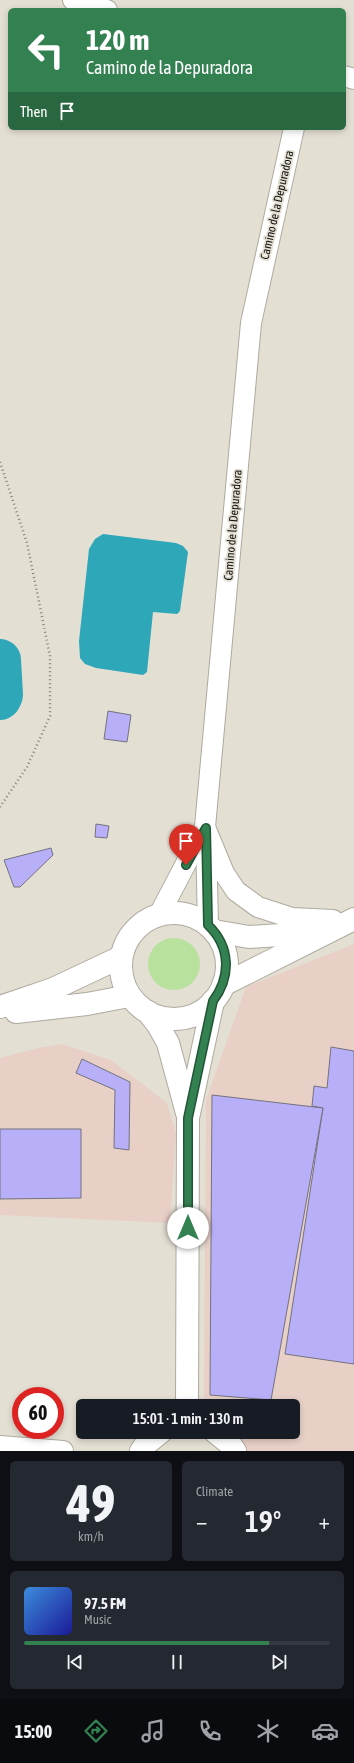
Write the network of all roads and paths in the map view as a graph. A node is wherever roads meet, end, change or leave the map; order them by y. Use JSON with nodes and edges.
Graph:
{"nodes":[{"id":1,"x":73,"y":0,"type":"edge"},
{"id":2,"x":106,"y":6,"type":"edge"},
{"id":3,"x":294,"y":130,"type":"edge"},
{"id":4,"x":0,"y":462,"type":"edge"},
{"id":5,"x":0,"y":807,"type":"edge"},
{"id":6,"x":206,"y":828,"type":"junction"},
{"id":7,"x":159,"y":915,"type":"junction"},
{"id":8,"x":351,"y":920,"type":"edge"},
{"id":9,"x":211,"y":928,"type":"junction"},
{"id":10,"x":121,"y":957,"type":"junction"},
{"id":11,"x":218,"y":993,"type":"junction"},
{"id":12,"x":129,"y":996,"type":"junction"},
{"id":13,"x":0,"y":1007,"type":"edge"},
{"id":14,"x":148,"y":1012,"type":"junction"},
{"id":15,"x":0,"y":1014,"type":"edge"},
{"id":16,"x":188,"y":1118,"type":"junction"},
{"id":17,"x":187,"y":1399,"type":"edge"},
{"id":18,"x":152,"y":1439,"type":"edge"},
{"id":19,"x":224,"y":1439,"type":"edge"},
{"id":20,"x":0,"y":1446,"type":"edge"},
{"id":21,"x":63,"y":1451,"type":"edge"},
{"id":22,"x":141,"y":1451,"type":"edge"},
{"id":23,"x":235,"y":1451,"type":"edge"}],
"edges":[{"from":1,"to":2,"type":"street"},
{"from":3,"to":6,"type":"street","name":"Camino de la Depuradora"},
{"from":4,"to":5,"type":"path"},
{"from":6,"to":7,"type":"street","name":"Camino de la Depuradora"},
{"from":6,"to":8,"type":"street"},
{"from":6,"to":9,"type":"street"},
{"from":7,"to":9,"type":"main road"},
{"from":7,"to":10,"type":"main road"},
{"from":8,"to":9,"type":"main road"},
{"from":8,"to":11,"type":"main road"},
{"from":9,"to":11,"type":"main road"},
{"from":10,"to":12,"type":"main road"},
{"from":10,"to":13,"type":"main road"},
{"from":11,"to":14,"type":"main road"},
{"from":11,"to":16,"type":"main road"},
{"from":12,"to":14,"type":"main road"},
{"from":12,"to":15,"type":"main road"},
{"from":14,"to":16,"type":"main road"},
{"from":16,"to":17,"type":"main road"},
{"from":18,"to":22,"type":"main road"},
{"from":19,"to":23,"type":"main road"},
{"from":20,"to":21,"type":"street"}]}
